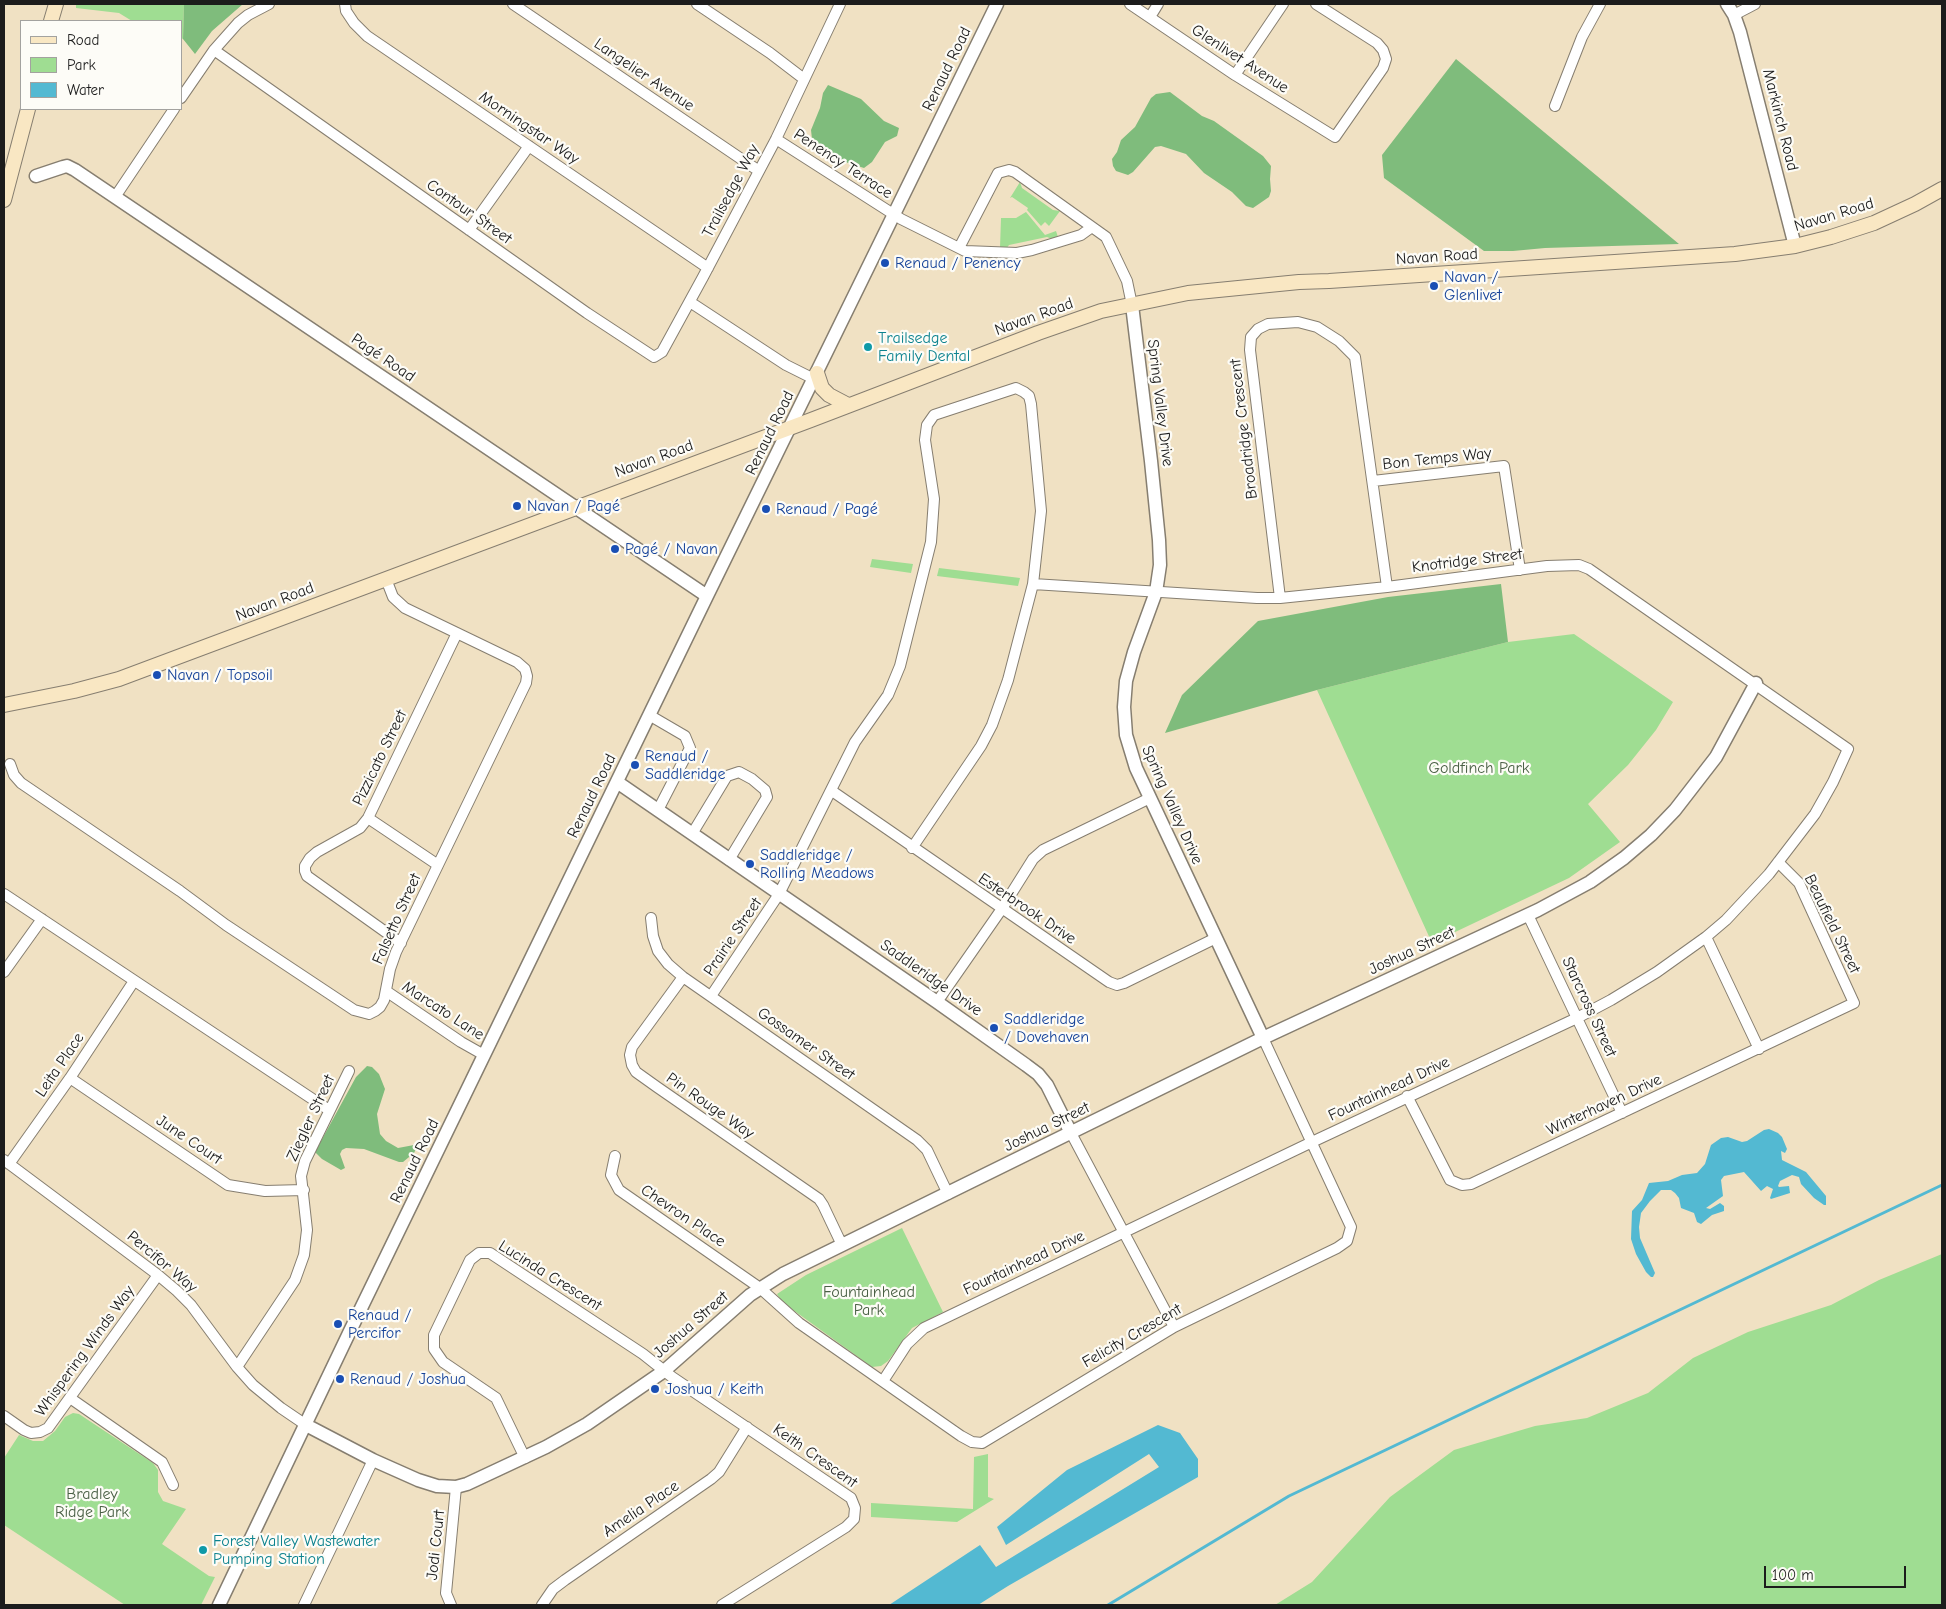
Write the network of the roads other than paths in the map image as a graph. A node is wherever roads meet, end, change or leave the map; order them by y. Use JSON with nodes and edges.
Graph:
{"nodes":[{"id":1,"x":56,"y":4,"type":"edge"},
{"id":2,"x":269,"y":4,"type":"edge"},
{"id":3,"x":345,"y":4,"type":"edge"},
{"id":4,"x":513,"y":4,"type":"edge"},
{"id":5,"x":697,"y":4,"type":"edge"},
{"id":6,"x":840,"y":4,"type":"edge"},
{"id":7,"x":997,"y":4,"type":"edge"},
{"id":8,"x":1130,"y":4,"type":"edge"},
{"id":9,"x":1158,"y":4,"type":"edge"},
{"id":10,"x":1283,"y":4,"type":"edge"},
{"id":11,"x":1316,"y":4,"type":"edge"},
{"id":12,"x":1600,"y":4,"type":"edge"},
{"id":13,"x":1727,"y":4,"type":"edge"},
{"id":14,"x":1755,"y":4,"type":"edge"},
{"id":15,"x":1734,"y":15,"type":"junction"},
{"id":16,"x":1150,"y":17,"type":"junction"},
{"id":17,"x":51,"y":20,"type":"edge"},
{"id":18,"x":214,"y":50,"type":"junction"},
{"id":19,"x":1235,"y":75,"type":"junction"},
{"id":20,"x":804,"y":79,"type":"junction"},
{"id":21,"x":182,"y":97,"type":"edge"},
{"id":22,"x":1555,"y":106,"type":"dead end"},
{"id":23,"x":28,"y":110,"type":"edge"},
{"id":24,"x":173,"y":110,"type":"edge"},
{"id":25,"x":776,"y":139,"type":"junction"},
{"id":26,"x":529,"y":146,"type":"junction"},
{"id":27,"x":759,"y":171,"type":"junction"},
{"id":28,"x":36,"y":176,"type":"dead end"},
{"id":29,"x":1942,"y":189,"type":"edge"},
{"id":30,"x":115,"y":197,"type":"junction"},
{"id":31,"x":4,"y":200,"type":"edge"},
{"id":32,"x":894,"y":215,"type":"junction"},
{"id":33,"x":1092,"y":227,"type":"junction"},
{"id":34,"x":469,"y":230,"type":"junction"},
{"id":35,"x":1795,"y":246,"type":"junction"},
{"id":36,"x":959,"y":248,"type":"junction"},
{"id":37,"x":708,"y":268,"type":"junction"},
{"id":38,"x":690,"y":302,"type":"junction"},
{"id":39,"x":1132,"y":305,"type":"junction"},
{"id":40,"x":815,"y":376,"type":"junction"},
{"id":41,"x":848,"y":405,"type":"junction"},
{"id":42,"x":790,"y":428,"type":"junction"},
{"id":43,"x":1373,"y":481,"type":"junction"},
{"id":44,"x":574,"y":508,"type":"junction"},
{"id":45,"x":1520,"y":570,"type":"junction"},
{"id":46,"x":386,"y":579,"type":"junction"},
{"id":47,"x":1033,"y":584,"type":"junction"},
{"id":48,"x":1387,"y":587,"type":"junction"},
{"id":49,"x":1156,"y":592,"type":"junction"},
{"id":50,"x":707,"y":596,"type":"junction"},
{"id":51,"x":1280,"y":598,"type":"junction"},
{"id":52,"x":457,"y":633,"type":"junction"},
{"id":53,"x":1756,"y":684,"type":"junction"},
{"id":54,"x":4,"y":705,"type":"edge"},
{"id":55,"x":649,"y":715,"type":"junction"},
{"id":56,"x":1848,"y":750,"type":"joint"},
{"id":57,"x":10,"y":764,"type":"dead end"},
{"id":58,"x":617,"y":782,"type":"junction"},
{"id":59,"x":832,"y":791,"type":"junction"},
{"id":60,"x":1150,"y":798,"type":"junction"},
{"id":61,"x":658,"y":810,"type":"junction"},
{"id":62,"x":368,"y":818,"type":"junction"},
{"id":63,"x":692,"y":834,"type":"junction"},
{"id":64,"x":912,"y":848,"type":"junction"},
{"id":65,"x":729,"y":860,"type":"junction"},
{"id":66,"x":1778,"y":862,"type":"junction"},
{"id":67,"x":438,"y":865,"type":"junction"},
{"id":68,"x":4,"y":894,"type":"edge"},
{"id":69,"x":779,"y":894,"type":"junction"},
{"id":70,"x":1001,"y":910,"type":"junction"},
{"id":71,"x":1528,"y":915,"type":"junction"},
{"id":72,"x":651,"y":918,"type":"dead end"},
{"id":73,"x":42,"y":919,"type":"junction"},
{"id":74,"x":1706,"y":937,"type":"junction"},
{"id":75,"x":1216,"y":938,"type":"junction"},
{"id":76,"x":401,"y":943,"type":"junction"},
{"id":77,"x":4,"y":972,"type":"edge"},
{"id":78,"x":683,"y":977,"type":"junction"},
{"id":79,"x":134,"y":981,"type":"junction"},
{"id":80,"x":386,"y":991,"type":"junction"},
{"id":81,"x":711,"y":996,"type":"junction"},
{"id":82,"x":937,"y":1002,"type":"junction"},
{"id":83,"x":1854,"y":1003,"type":"joint"},
{"id":84,"x":1576,"y":1018,"type":"junction"},
{"id":85,"x":1263,"y":1038,"type":"junction"},
{"id":86,"x":1759,"y":1049,"type":"junction"},
{"id":87,"x":484,"y":1055,"type":"junction"},
{"id":88,"x":349,"y":1072,"type":"dead end"},
{"id":89,"x":70,"y":1078,"type":"junction"},
{"id":90,"x":1408,"y":1096,"type":"junction"},
{"id":91,"x":330,"y":1110,"type":"junction"},
{"id":92,"x":1622,"y":1113,"type":"junction"},
{"id":93,"x":1071,"y":1133,"type":"junction"},
{"id":94,"x":1312,"y":1142,"type":"junction"},
{"id":95,"x":615,"y":1156,"type":"dead end"},
{"id":96,"x":6,"y":1162,"type":"edge"},
{"id":97,"x":304,"y":1190,"type":"junction"},
{"id":98,"x":948,"y":1194,"type":"junction"},
{"id":99,"x":1124,"y":1233,"type":"junction"},
{"id":100,"x":842,"y":1245,"type":"junction"},
{"id":101,"x":158,"y":1275,"type":"junction"},
{"id":102,"x":760,"y":1288,"type":"junction"},
{"id":103,"x":1174,"y":1327,"type":"junction"},
{"id":104,"x":237,"y":1367,"type":"junction"},
{"id":105,"x":664,"y":1370,"type":"junction"},
{"id":106,"x":883,"y":1381,"type":"junction"},
{"id":107,"x":70,"y":1398,"type":"junction"},
{"id":108,"x":4,"y":1416,"type":"edge"},
{"id":109,"x":306,"y":1425,"type":"junction"},
{"id":110,"x":747,"y":1427,"type":"junction"},
{"id":111,"x":525,"y":1458,"type":"junction"},
{"id":112,"x":373,"y":1460,"type":"junction"},
{"id":113,"x":173,"y":1485,"type":"dead end"},
{"id":114,"x":456,"y":1487,"type":"junction"},
{"id":115,"x":219,"y":1605,"type":"edge"},
{"id":116,"x":304,"y":1605,"type":"edge"},
{"id":117,"x":451,"y":1605,"type":"edge"},
{"id":118,"x":542,"y":1605,"type":"edge"},
{"id":119,"x":722,"y":1605,"type":"edge"}],
"edges":[{"from":1,"to":17,"type":"main road"},
{"from":2,"to":18,"type":"street"},
{"from":3,"to":26,"type":"street","name":"Morningstar Way"},
{"from":4,"to":27,"type":"street","name":"Langelier Avenue"},
{"from":5,"to":20,"type":"street"},
{"from":6,"to":20,"type":"street","name":"Trailsedge Way"},
{"from":7,"to":32,"type":"street","name":"Renaud Road"},
{"from":8,"to":16,"type":"street","name":"Glenlivet Avenue"},
{"from":9,"to":16,"type":"street"},
{"from":10,"to":19,"type":"street"},
{"from":11,"to":19,"type":"street","name":"Glenlivet Avenue"},
{"from":12,"to":22,"type":"street"},
{"from":13,"to":15,"type":"street","name":"Markinch Road"},
{"from":14,"to":15,"type":"street"},
{"from":15,"to":35,"type":"street","name":"Markinch Road"},
{"from":16,"to":19,"type":"street","name":"Glenlivet Avenue"},
{"from":18,"to":21,"type":"street"},
{"from":18,"to":34,"type":"street","name":"Contour Street"},
{"from":20,"to":25,"type":"street","name":"Trailsedge Way"},
{"from":23,"to":31,"type":"main road"},
{"from":24,"to":30,"type":"street"},
{"from":25,"to":27,"type":"street","name":"Trailsedge Way"},
{"from":25,"to":32,"type":"street","name":"Penency Terrace"},
{"from":26,"to":34,"type":"street"},
{"from":26,"to":37,"type":"street","name":"Morningstar Way"},
{"from":27,"to":37,"type":"street","name":"Trailsedge Way"},
{"from":28,"to":30,"type":"street","name":"Pagé Road"},
{"from":29,"to":35,"type":"main road","name":"Navan Road"},
{"from":30,"to":44,"type":"street","name":"Pagé Road"},
{"from":32,"to":36,"type":"street","name":"Penency Terrace"},
{"from":32,"to":40,"type":"street","name":"Renaud Road"},
{"from":33,"to":36,"type":"street","name":"Penency Terrace"},
{"from":33,"to":36,"type":"street"},
{"from":33,"to":39,"type":"street"},
{"from":34,"to":38,"type":"street","name":"Contour Street"},
{"from":35,"to":39,"type":"main road","name":"Navan Road"},
{"from":37,"to":38,"type":"street","name":"Trailsedge Way"},
{"from":38,"to":40,"type":"street"},
{"from":39,"to":41,"type":"main road","name":"Navan Road"},
{"from":39,"to":49,"type":"street","name":"Spring Valley Drive"},
{"from":40,"to":41,"type":"main road"},
{"from":40,"to":42,"type":"street","name":"Renaud Road"},
{"from":41,"to":42,"type":"main road","name":"Navan Road"},
{"from":42,"to":44,"type":"main road","name":"Navan Road"},
{"from":42,"to":50,"type":"street","name":"Renaud Road"},
{"from":43,"to":45,"type":"street","name":"Bon Temps Way"},
{"from":43,"to":48,"type":"street","name":"Broadridge Crescent"},
{"from":43,"to":51,"type":"street","name":"Broadridge Crescent"},
{"from":44,"to":46,"type":"main road","name":"Navan Road"},
{"from":44,"to":50,"type":"street","name":"Pagé Road"},
{"from":45,"to":48,"type":"street","name":"Knotridge Street"},
{"from":45,"to":53,"type":"street","name":"Knotridge Street"},
{"from":46,"to":52,"type":"street","name":"Falsetto Street"},
{"from":46,"to":54,"type":"main road","name":"Navan Road"},
{"from":47,"to":49,"type":"street","name":"Knotridge Street"},
{"from":47,"to":59,"type":"street","name":"Prairie Street"},
{"from":47,"to":64,"type":"street","name":"Prairie Street"},
{"from":48,"to":51,"type":"street","name":"Knotridge Street"},
{"from":49,"to":51,"type":"street","name":"Knotridge Street"},
{"from":49,"to":60,"type":"street","name":"Spring Valley Drive"},
{"from":50,"to":55,"type":"street","name":"Renaud Road"},
{"from":52,"to":62,"type":"street","name":"Pizzicato Street"},
{"from":52,"to":67,"type":"street","name":"Falsetto Street"},
{"from":53,"to":56,"type":"street","name":"Knotridge Street"},
{"from":53,"to":71,"type":"street","name":"Joshua Street"},
{"from":55,"to":58,"type":"street","name":"Renaud Road"},
{"from":55,"to":61,"type":"street"},
{"from":56,"to":66,"type":"street","name":"Fountainhead Drive"},
{"from":57,"to":80,"type":"street","name":"Falsetto Street"},
{"from":58,"to":61,"type":"street","name":"Saddleridge Drive"},
{"from":58,"to":87,"type":"street","name":"Renaud Road"},
{"from":59,"to":64,"type":"street","name":"Esterbrook Drive"},
{"from":59,"to":69,"type":"street","name":"Prairie Street"},
{"from":60,"to":70,"type":"street"},
{"from":60,"to":75,"type":"street","name":"Spring Valley Drive"},
{"from":61,"to":63,"type":"street","name":"Saddleridge Drive"},
{"from":62,"to":67,"type":"street"},
{"from":62,"to":76,"type":"street","name":"Pizzicato Street"},
{"from":63,"to":65,"type":"street","name":"Saddleridge Drive"},
{"from":63,"to":65,"type":"street"},
{"from":64,"to":70,"type":"street","name":"Esterbrook Drive"},
{"from":65,"to":69,"type":"street","name":"Saddleridge Drive"},
{"from":66,"to":74,"type":"street","name":"Fountainhead Drive"},
{"from":66,"to":83,"type":"street","name":"Beaufield Street"},
{"from":67,"to":76,"type":"street","name":"Falsetto Street"},
{"from":68,"to":73,"type":"street"},
{"from":69,"to":81,"type":"street","name":"Prairie Street"},
{"from":69,"to":82,"type":"street","name":"Saddleridge Drive"},
{"from":70,"to":75,"type":"street","name":"Esterbrook Drive"},
{"from":70,"to":82,"type":"street"},
{"from":71,"to":84,"type":"street","name":"Starcross Street"},
{"from":71,"to":85,"type":"street","name":"Joshua Street"},
{"from":72,"to":78,"type":"street","name":"Gossamer Street"},
{"from":73,"to":77,"type":"street"},
{"from":73,"to":79,"type":"street"},
{"from":74,"to":84,"type":"street","name":"Fountainhead Drive"},
{"from":74,"to":86,"type":"street"},
{"from":75,"to":85,"type":"street","name":"Spring Valley Drive"},
{"from":76,"to":80,"type":"street","name":"Falsetto Street"},
{"from":78,"to":81,"type":"street","name":"Gossamer Street"},
{"from":78,"to":100,"type":"street","name":"Pin Rouge Way"},
{"from":79,"to":89,"type":"street","name":"Leita Place"},
{"from":79,"to":91,"type":"street"},
{"from":80,"to":87,"type":"street","name":"Marcato Lane"},
{"from":81,"to":98,"type":"street","name":"Gossamer Street"},
{"from":82,"to":93,"type":"street","name":"Saddleridge Drive"},
{"from":83,"to":86,"type":"street","name":"Winterhaven Drive"},
{"from":84,"to":90,"type":"street","name":"Fountainhead Drive"},
{"from":84,"to":92,"type":"street","name":"Starcross Street"},
{"from":85,"to":93,"type":"street","name":"Joshua Street"},
{"from":85,"to":94,"type":"street","name":"Felicity Crescent"},
{"from":86,"to":92,"type":"street","name":"Winterhaven Drive"},
{"from":87,"to":109,"type":"street","name":"Renaud Road"},
{"from":88,"to":91,"type":"street","name":"Ziegler Street"},
{"from":89,"to":96,"type":"street","name":"Leita Place"},
{"from":89,"to":97,"type":"street","name":"June Court"},
{"from":90,"to":92,"type":"street","name":"Winterhaven Drive"},
{"from":90,"to":94,"type":"street","name":"Fountainhead Drive"},
{"from":91,"to":97,"type":"street","name":"Ziegler Street"},
{"from":93,"to":98,"type":"street","name":"Joshua Street"},
{"from":93,"to":99,"type":"street","name":"Saddleridge Drive"},
{"from":94,"to":99,"type":"street","name":"Fountainhead Drive"},
{"from":94,"to":103,"type":"street","name":"Felicity Crescent"},
{"from":95,"to":102,"type":"street","name":"Chevron Place"},
{"from":96,"to":101,"type":"street","name":"Percifor Way"},
{"from":97,"to":104,"type":"street","name":"Ziegler Street"},
{"from":98,"to":100,"type":"street","name":"Joshua Street"},
{"from":99,"to":103,"type":"street","name":"Saddleridge Drive"},
{"from":99,"to":106,"type":"street","name":"Fountainhead Drive"},
{"from":100,"to":102,"type":"street","name":"Joshua Street"},
{"from":101,"to":104,"type":"street","name":"Percifor Way"},
{"from":101,"to":107,"type":"street","name":"Whispering Winds Way"},
{"from":102,"to":105,"type":"street","name":"Joshua Street"},
{"from":102,"to":106,"type":"street","name":"Felicity Crescent"},
{"from":103,"to":106,"type":"street","name":"Felicity Crescent"},
{"from":104,"to":109,"type":"street","name":"Percifor Way"},
{"from":105,"to":110,"type":"street","name":"Keith Crescent"},
{"from":105,"to":111,"type":"street","name":"Joshua Street"},
{"from":105,"to":111,"type":"street","name":"Lucinda Crescent"},
{"from":107,"to":108,"type":"street","name":"Whispering Winds Way"},
{"from":107,"to":113,"type":"street"},
{"from":109,"to":112,"type":"street","name":"Joshua Street"},
{"from":109,"to":115,"type":"street","name":"Renaud Road"},
{"from":110,"to":118,"type":"street","name":"Amelia Place"},
{"from":110,"to":119,"type":"street","name":"Keith Crescent"},
{"from":111,"to":114,"type":"street","name":"Joshua Street"},
{"from":112,"to":114,"type":"street","name":"Joshua Street"},
{"from":112,"to":116,"type":"street"},
{"from":114,"to":117,"type":"street","name":"Jodi Court"}]}
